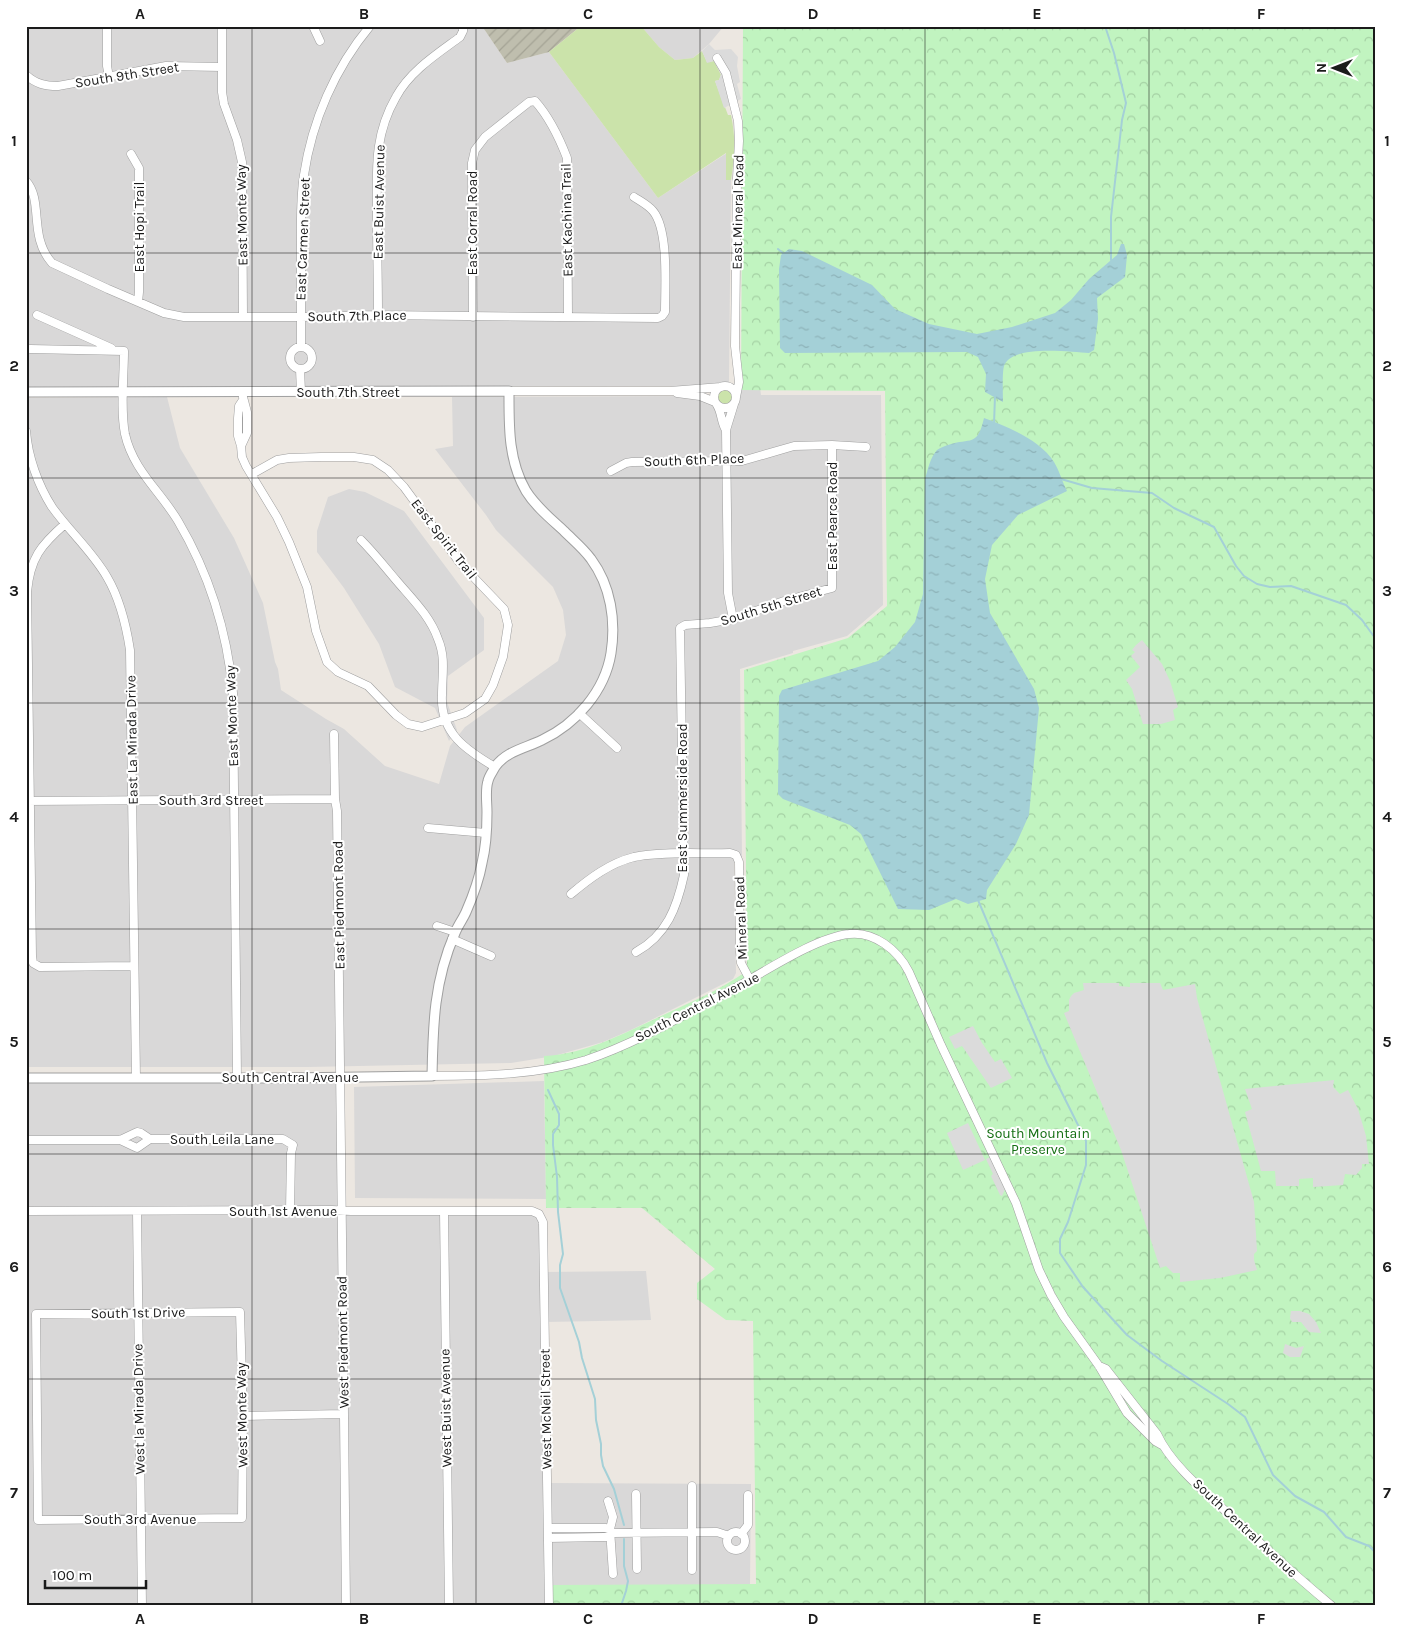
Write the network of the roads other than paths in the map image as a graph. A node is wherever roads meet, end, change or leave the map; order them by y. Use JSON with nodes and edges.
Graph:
{"nodes":[{"id":1,"x":107,"y":26,"type":"edge"},
{"id":2,"x":222,"y":26,"type":"edge"},
{"id":3,"x":313,"y":26,"type":"edge"},
{"id":4,"x":370,"y":26,"type":"edge"},
{"id":5,"x":463,"y":29,"type":"edge"},
{"id":6,"x":320,"y":40,"type":"dead end"},
{"id":7,"x":717,"y":58,"type":"dead end"},
{"id":8,"x":222,"y":67,"type":"junction"},
{"id":9,"x":26,"y":75,"type":"edge"},
{"id":10,"x":109,"y":77,"type":"junction"},
{"id":11,"x":536,"y":101,"type":"joint"},
{"id":12,"x":131,"y":154,"type":"dead end"},
{"id":13,"x":26,"y":181,"type":"edge"},
{"id":14,"x":634,"y":197,"type":"dead end"},
{"id":15,"x":138,"y":302,"type":"junction"},
{"id":16,"x":37,"y":315,"type":"dead end"},
{"id":17,"x":378,"y":315,"type":"junction"},
{"id":18,"x":242,"y":316,"type":"junction"},
{"id":19,"x":301,"y":317,"type":"junction"},
{"id":20,"x":473,"y":317,"type":"junction"},
{"id":21,"x":568,"y":317,"type":"junction"},
{"id":22,"x":301,"y":347,"type":"junction"},
{"id":23,"x":30,"y":349,"type":"dead end"},
{"id":24,"x":115,"y":350,"type":"junction"},
{"id":25,"x":300,"y":369,"type":"junction"},
{"id":26,"x":737,"y":370,"type":"junction"},
{"id":27,"x":725,"y":386,"type":"junction"},
{"id":28,"x":509,"y":391,"type":"junction"},
{"id":29,"x":670,"y":391,"type":"junction"},
{"id":30,"x":26,"y":392,"type":"edge"},
{"id":31,"x":301,"y":392,"type":"junction"},
{"id":32,"x":124,"y":393,"type":"junction"},
{"id":33,"x":243,"y":396,"type":"junction"},
{"id":34,"x":735,"y":400,"type":"junction"},
{"id":35,"x":716,"y":404,"type":"junction"},
{"id":36,"x":726,"y":430,"type":"junction"},
{"id":37,"x":26,"y":431,"type":"edge"},
{"id":38,"x":832,"y":445,"type":"junction"},
{"id":39,"x":866,"y":447,"type":"dead end"},
{"id":40,"x":726,"y":462,"type":"junction"},
{"id":41,"x":611,"y":471,"type":"dead end"},
{"id":42,"x":252,"y":474,"type":"junction"},
{"id":43,"x":66,"y":524,"type":"junction"},
{"id":44,"x":361,"y":540,"type":"dead end"},
{"id":45,"x":832,"y":588,"type":"joint"},
{"id":46,"x":734,"y":619,"type":"junction"},
{"id":47,"x":680,"y":628,"type":"joint"},
{"id":48,"x":579,"y":713,"type":"junction"},
{"id":49,"x":445,"y":719,"type":"junction"},
{"id":50,"x":334,"y":734,"type":"dead end"},
{"id":51,"x":616,"y":748,"type":"dead end"},
{"id":52,"x":495,"y":767,"type":"junction"},
{"id":53,"x":335,"y":799,"type":"junction"},
{"id":54,"x":132,"y":800,"type":"junction"},
{"id":55,"x":234,"y":800,"type":"junction"},
{"id":56,"x":28,"y":801,"type":"edge"},
{"id":57,"x":428,"y":828,"type":"dead end"},
{"id":58,"x":486,"y":832,"type":"junction"},
{"id":59,"x":684,"y":854,"type":"junction"},
{"id":60,"x":571,"y":894,"type":"dead end"},
{"id":61,"x":437,"y":926,"type":"dead end"},
{"id":62,"x":454,"y":936,"type":"junction"},
{"id":63,"x":29,"y":938,"type":"edge"},
{"id":64,"x":636,"y":952,"type":"dead end"},
{"id":65,"x":491,"y":956,"type":"dead end"},
{"id":66,"x":134,"y":966,"type":"junction"},
{"id":67,"x":750,"y":980,"type":"junction"},
{"id":68,"x":432,"y":1076,"type":"junction"},
{"id":69,"x":341,"y":1077,"type":"junction"},
{"id":70,"x":26,"y":1078,"type":"edge"},
{"id":71,"x":136,"y":1078,"type":"junction"},
{"id":72,"x":237,"y":1078,"type":"junction"},
{"id":73,"x":26,"y":1140,"type":"edge"},
{"id":74,"x":120,"y":1140,"type":"junction"},
{"id":75,"x":150,"y":1140,"type":"junction"},
{"id":76,"x":26,"y":1211,"type":"edge"},
{"id":77,"x":290,"y":1211,"type":"junction"},
{"id":78,"x":341,"y":1211,"type":"junction"},
{"id":79,"x":444,"y":1211,"type":"junction"},
{"id":80,"x":137,"y":1212,"type":"junction"},
{"id":81,"x":539,"y":1214,"type":"joint"},
{"id":82,"x":240,"y":1312,"type":"joint"},
{"id":83,"x":138,"y":1313,"type":"junction"},
{"id":84,"x":26,"y":1414,"type":"edge"},
{"id":85,"x":36,"y":1414,"type":"junction"},
{"id":86,"x":344,"y":1414,"type":"junction"},
{"id":87,"x":243,"y":1416,"type":"junction"},
{"id":88,"x":692,"y":1486,"type":"dead end"},
{"id":89,"x":636,"y":1494,"type":"dead end"},
{"id":90,"x":748,"y":1495,"type":"dead end"},
{"id":91,"x":608,"y":1501,"type":"dead end"},
{"id":92,"x":242,"y":1518,"type":"joint"},
{"id":93,"x":140,"y":1519,"type":"junction"},
{"id":94,"x":548,"y":1528,"type":"junction"},
{"id":95,"x":611,"y":1532,"type":"junction"},
{"id":96,"x":692,"y":1532,"type":"junction"},
{"id":97,"x":636,"y":1533,"type":"junction"},
{"id":98,"x":742,"y":1534,"type":"junction"},
{"id":99,"x":729,"y":1536,"type":"junction"},
{"id":100,"x":548,"y":1538,"type":"junction"},
{"id":101,"x":637,"y":1569,"type":"dead end"},
{"id":102,"x":692,"y":1570,"type":"dead end"},
{"id":103,"x":613,"y":1574,"type":"dead end"},
{"id":104,"x":142,"y":1606,"type":"edge"},
{"id":105,"x":346,"y":1606,"type":"edge"},
{"id":106,"x":448,"y":1606,"type":"edge"},
{"id":107,"x":549,"y":1606,"type":"edge"},
{"id":108,"x":1332,"y":1606,"type":"edge"}],
"edges":[{"from":1,"to":10,"type":"street"},
{"from":2,"to":8,"type":"street","name":"East Monte Way"},
{"from":3,"to":6,"type":"street"},
{"from":4,"to":19,"type":"street","name":"East Carmen Street"},
{"from":5,"to":17,"type":"street","name":"East Buist Avenue"},
{"from":7,"to":26,"type":"street","name":"East Mineral Road"},
{"from":8,"to":10,"type":"street","name":"South 9th Street"},
{"from":8,"to":18,"type":"street","name":"East Monte Way"},
{"from":9,"to":10,"type":"street","name":"South 9th Street"},
{"from":11,"to":20,"type":"street","name":"East Corral Road"},
{"from":11,"to":21,"type":"street","name":"East Kachina Trail"},
{"from":12,"to":15,"type":"street","name":"East Hopi Trail"},
{"from":13,"to":15,"type":"street","name":"South 7th Place"},
{"from":14,"to":21,"type":"street","name":"South 7th Place"},
{"from":15,"to":18,"type":"street","name":"South 7th Place"},
{"from":16,"to":24,"type":"street"},
{"from":17,"to":19,"type":"street","name":"South 7th Place"},
{"from":17,"to":20,"type":"street","name":"South 7th Place"},
{"from":18,"to":19,"type":"street","name":"South 7th Place"},
{"from":19,"to":22,"type":"street","name":"East Carmen Street"},
{"from":20,"to":21,"type":"street","name":"South 7th Place"},
{"from":22,"to":25,"type":"street","name":"East Carmen Street"},
{"from":22,"to":25,"type":"street","name":"East Carmen Street"},
{"from":23,"to":24,"type":"street"},
{"from":24,"to":32,"type":"street","name":"East Monte Way"},
{"from":25,"to":31,"type":"street","name":"East Carmen Street"},
{"from":26,"to":27,"type":"street"},
{"from":26,"to":34,"type":"street","name":"East Mineral Road"},
{"from":27,"to":29,"type":"street","name":"South 7th Street"},
{"from":27,"to":34,"type":"street"},
{"from":27,"to":35,"type":"street"},
{"from":28,"to":29,"type":"street","name":"South 7th Street"},
{"from":28,"to":31,"type":"street","name":"South 7th Street"},
{"from":28,"to":48,"type":"street"},
{"from":29,"to":35,"type":"street","name":"South 7th Street"},
{"from":30,"to":32,"type":"street","name":"South 7th Street"},
{"from":31,"to":33,"type":"street","name":"South 7th Street"},
{"from":32,"to":33,"type":"street","name":"South 7th Street"},
{"from":32,"to":55,"type":"street","name":"East Monte Way"},
{"from":33,"to":42,"type":"street"},
{"from":34,"to":35,"type":"street","name":"South 7th Street"},
{"from":34,"to":36,"type":"street","name":"East Mineral Road"},
{"from":35,"to":36,"type":"street","name":"East Mineral Road"},
{"from":36,"to":40,"type":"street","name":"East Mineral Road"},
{"from":37,"to":43,"type":"street","name":"East La Mirada Drive"},
{"from":38,"to":39,"type":"street","name":"South 6th Place"},
{"from":38,"to":40,"type":"street","name":"South 6th Place"},
{"from":38,"to":45,"type":"street","name":"East Pearce Road"},
{"from":40,"to":41,"type":"street","name":"South 6th Place"},
{"from":40,"to":46,"type":"street","name":"East Mineral Road"},
{"from":42,"to":49,"type":"street"},
{"from":42,"to":49,"type":"street","name":"East Spirit Trail"},
{"from":43,"to":54,"type":"street","name":"East La Mirada Drive"},
{"from":43,"to":56,"type":"street"},
{"from":44,"to":49,"type":"street"},
{"from":45,"to":46,"type":"street","name":"South 5th Street"},
{"from":46,"to":47,"type":"street","name":"South 5th Street"},
{"from":47,"to":59,"type":"street","name":"East Summerside Road"},
{"from":48,"to":51,"type":"street"},
{"from":48,"to":52,"type":"street"},
{"from":49,"to":52,"type":"street"},
{"from":50,"to":53,"type":"street","name":"East Piedmont Road"},
{"from":52,"to":58,"type":"street"},
{"from":53,"to":55,"type":"street","name":"South 3rd Street"},
{"from":53,"to":69,"type":"street","name":"East Piedmont Road"},
{"from":54,"to":55,"type":"street","name":"South 3rd Street"},
{"from":54,"to":56,"type":"street","name":"South 3rd Street"},
{"from":54,"to":66,"type":"street","name":"East La Mirada Drive"},
{"from":55,"to":72,"type":"street","name":"East Monte Way"},
{"from":56,"to":63,"type":"street"},
{"from":57,"to":58,"type":"street"},
{"from":58,"to":62,"type":"street"},
{"from":59,"to":60,"type":"street"},
{"from":59,"to":64,"type":"street","name":"East Summerside Road"},
{"from":59,"to":67,"type":"street","name":"Mineral Road"},
{"from":61,"to":62,"type":"street"},
{"from":62,"to":65,"type":"street"},
{"from":62,"to":68,"type":"street"},
{"from":63,"to":66,"type":"street"},
{"from":66,"to":71,"type":"street","name":"East La Mirada Drive"},
{"from":67,"to":68,"type":"street","name":"South Central Avenue"},
{"from":67,"to":108,"type":"street","name":"South Central Avenue"},
{"from":68,"to":69,"type":"street","name":"South Central Avenue"},
{"from":69,"to":72,"type":"street","name":"South Central Avenue"},
{"from":69,"to":78,"type":"street","name":"West Piedmont Road"},
{"from":70,"to":71,"type":"street","name":"South Central Avenue"},
{"from":71,"to":72,"type":"street","name":"South Central Avenue"},
{"from":73,"to":74,"type":"street","name":"South Leila Lane"},
{"from":74,"to":75,"type":"street","name":"South Leila Lane"},
{"from":74,"to":75,"type":"street","name":"South Leila Lane"},
{"from":75,"to":77,"type":"street","name":"South Leila Lane"},
{"from":76,"to":80,"type":"street","name":"South 1st Avenue"},
{"from":77,"to":78,"type":"street","name":"South 1st Avenue"},
{"from":77,"to":80,"type":"street","name":"South 1st Avenue"},
{"from":78,"to":79,"type":"street","name":"South 1st Avenue"},
{"from":78,"to":86,"type":"street","name":"West Piedmont Road"},
{"from":79,"to":81,"type":"street","name":"South 1st Avenue"},
{"from":79,"to":106,"type":"street","name":"West Buist Avenue"},
{"from":80,"to":83,"type":"street","name":"West la Mirada Drive"},
{"from":81,"to":94,"type":"street","name":"West McNeil Street"},
{"from":82,"to":83,"type":"street","name":"South 1st Drive"},
{"from":82,"to":87,"type":"street","name":"West Monte Way"},
{"from":83,"to":85,"type":"street","name":"South 1st Drive"},
{"from":83,"to":93,"type":"street","name":"West la Mirada Drive"},
{"from":84,"to":85,"type":"street"},
{"from":85,"to":93,"type":"street","name":"South 3rd Avenue"},
{"from":86,"to":87,"type":"street"},
{"from":86,"to":105,"type":"street","name":"West Piedmont Road"},
{"from":87,"to":92,"type":"street","name":"West Monte Way"},
{"from":88,"to":96,"type":"street"},
{"from":89,"to":97,"type":"street"},
{"from":90,"to":98,"type":"street"},
{"from":91,"to":95,"type":"street"},
{"from":92,"to":93,"type":"street","name":"South 3rd Avenue"},
{"from":93,"to":104,"type":"street","name":"West la Mirada Drive"},
{"from":94,"to":95,"type":"street"},
{"from":94,"to":100,"type":"street","name":"West McNeil Street"},
{"from":95,"to":97,"type":"street"},
{"from":95,"to":100,"type":"street"},
{"from":95,"to":103,"type":"street"},
{"from":96,"to":97,"type":"street"},
{"from":96,"to":99,"type":"street"},
{"from":96,"to":102,"type":"street"},
{"from":97,"to":101,"type":"street"},
{"from":98,"to":99,"type":"street"},
{"from":98,"to":99,"type":"street"},
{"from":100,"to":107,"type":"street","name":"West McNeil Street"}]}
